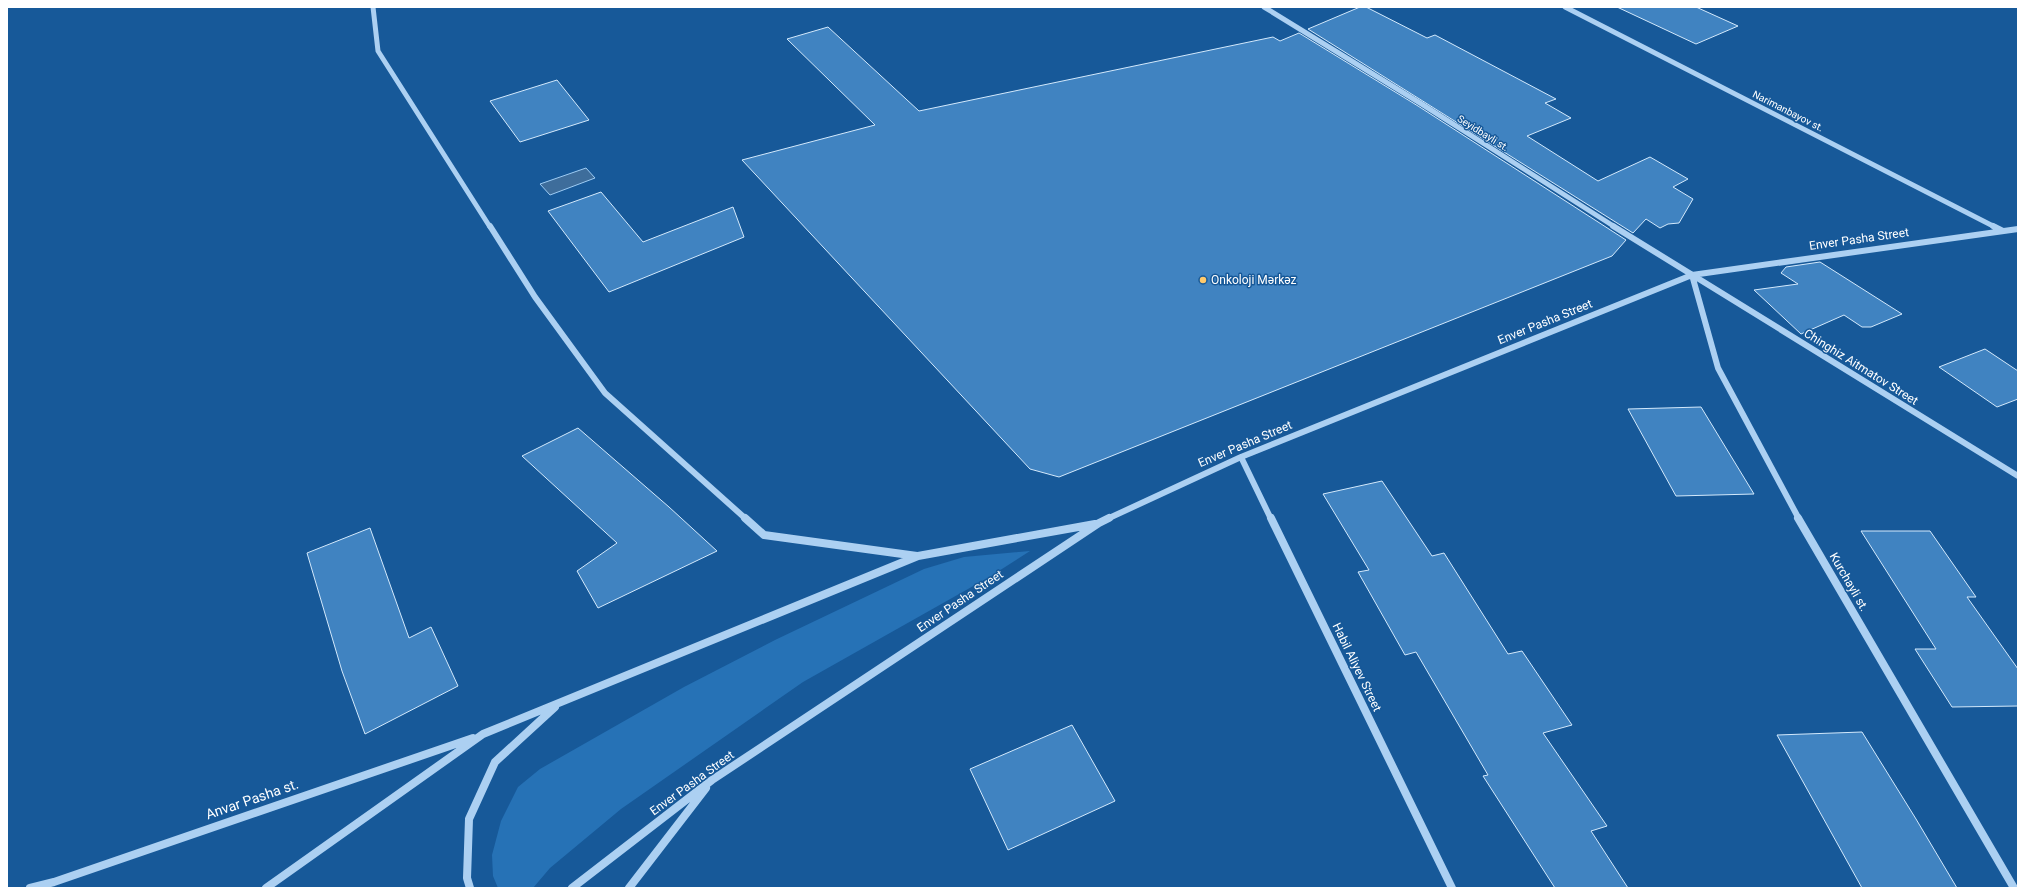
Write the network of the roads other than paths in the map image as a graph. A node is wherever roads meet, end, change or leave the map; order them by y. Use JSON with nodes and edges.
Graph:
{"nodes":[{"id":1,"x":373,"y":7,"type":"edge"},
{"id":2,"x":1264,"y":7,"type":"edge"},
{"id":3,"x":1565,"y":7,"type":"edge"},
{"id":4,"x":2018,"y":229,"type":"edge"},
{"id":5,"x":2003,"y":231,"type":"junction"},
{"id":6,"x":1692,"y":276,"type":"junction"},
{"id":7,"x":1241,"y":457,"type":"junction"},
{"id":8,"x":2018,"y":476,"type":"edge"},
{"id":9,"x":1099,"y":523,"type":"junction"},
{"id":10,"x":918,"y":556,"type":"junction"},
{"id":11,"x":559,"y":702,"type":"junction"},
{"id":12,"x":483,"y":734,"type":"junction"},
{"id":13,"x":712,"y":780,"type":"junction"},
{"id":14,"x":30,"y":888,"type":"edge"},
{"id":15,"x":266,"y":888,"type":"edge"},
{"id":16,"x":470,"y":888,"type":"edge"},
{"id":17,"x":572,"y":888,"type":"edge"},
{"id":18,"x":629,"y":888,"type":"edge"},
{"id":19,"x":1452,"y":888,"type":"edge"},
{"id":20,"x":2014,"y":888,"type":"edge"}],
"edges":[{"from":1,"to":10,"type":"street"},
{"from":2,"to":6,"type":"street","name":"Seyidbayli st."},
{"from":3,"to":5,"type":"street","name":"Narimanbayov st."},
{"from":4,"to":5,"type":"street","name":"Enver Pasha Street"},
{"from":5,"to":6,"type":"street","name":"Enver Pasha Street"},
{"from":6,"to":7,"type":"street","name":"Enver Pasha Street"},
{"from":6,"to":8,"type":"street","name":"Chinghiz Aitmatov Street"},
{"from":6,"to":20,"type":"street","name":"Kurchayli st."},
{"from":7,"to":9,"type":"street","name":"Enver Pasha Street"},
{"from":7,"to":19,"type":"street","name":"Habil Aliyev Street"},
{"from":9,"to":10,"type":"street"},
{"from":9,"to":13,"type":"street","name":"Enver Pasha Street"},
{"from":10,"to":11,"type":"street"},
{"from":11,"to":12,"type":"street"},
{"from":11,"to":16,"type":"street"},
{"from":12,"to":14,"type":"street","name":"Anvar Pasha st."},
{"from":12,"to":15,"type":"street"},
{"from":13,"to":17,"type":"street","name":"Enver Pasha Street"},
{"from":13,"to":18,"type":"street"}]}
